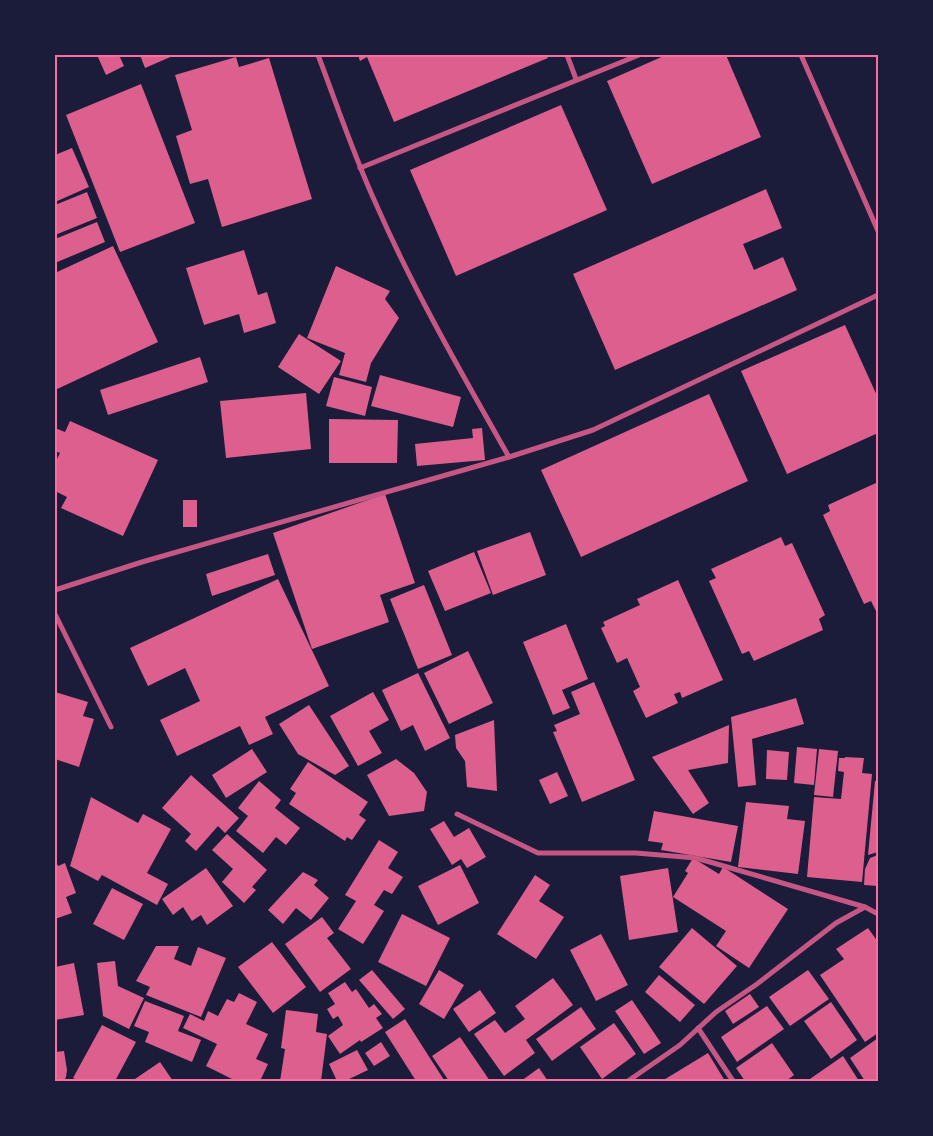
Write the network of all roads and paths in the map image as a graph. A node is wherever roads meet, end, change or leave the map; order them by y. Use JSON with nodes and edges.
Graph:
{"nodes":[{"id":1,"x":318,"y":55,"type":"edge"},
{"id":2,"x":567,"y":55,"type":"edge"},
{"id":3,"x":639,"y":55,"type":"edge"},
{"id":4,"x":801,"y":55,"type":"edge"},
{"id":5,"x":576,"y":79,"type":"junction"},
{"id":6,"x":360,"y":168,"type":"junction"},
{"id":7,"x":878,"y":231,"type":"edge"},
{"id":8,"x":878,"y":295,"type":"edge"},
{"id":9,"x":509,"y":457,"type":"junction"},
{"id":10,"x":55,"y":590,"type":"edge"},
{"id":11,"x":55,"y":614,"type":"edge"},
{"id":12,"x":111,"y":727,"type":"dead end"},
{"id":13,"x":458,"y":814,"type":"dead end"},
{"id":14,"x":865,"y":907,"type":"junction"},
{"id":15,"x":878,"y":914,"type":"edge"},
{"id":16,"x":698,"y":1028,"type":"junction"},
{"id":17,"x":628,"y":1081,"type":"edge"},
{"id":18,"x":732,"y":1081,"type":"edge"}],
"edges":[{"from":1,"to":6,"type":"street"},
{"from":2,"to":5,"type":"street"},
{"from":3,"to":5,"type":"street"},
{"from":4,"to":7,"type":"street"},
{"from":5,"to":6,"type":"street"},
{"from":6,"to":9,"type":"street"},
{"from":8,"to":9,"type":"street"},
{"from":9,"to":10,"type":"street"},
{"from":11,"to":12,"type":"street"},
{"from":13,"to":14,"type":"street"},
{"from":14,"to":15,"type":"street"},
{"from":14,"to":16,"type":"street"},
{"from":16,"to":17,"type":"street"},
{"from":16,"to":18,"type":"street"}]}
